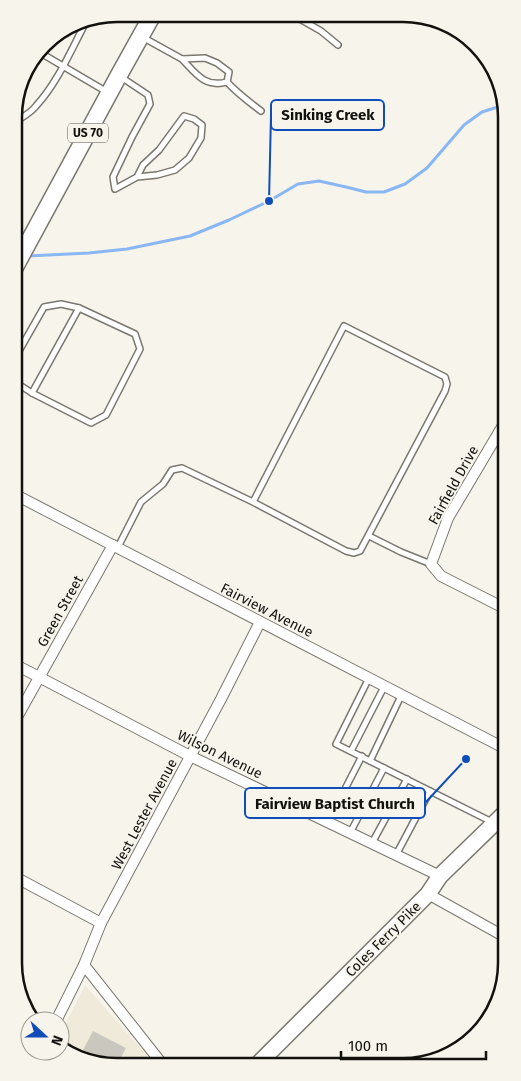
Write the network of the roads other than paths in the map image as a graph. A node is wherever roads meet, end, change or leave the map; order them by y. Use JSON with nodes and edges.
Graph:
{"nodes":[{"id":1,"x":306,"y":22,"type":"edge"},
{"id":2,"x":148,"y":23,"type":"edge"},
{"id":3,"x":82,"y":30,"type":"edge"},
{"id":4,"x":141,"y":36,"type":"junction"},
{"id":5,"x":338,"y":45,"type":"dead end"},
{"id":6,"x":45,"y":56,"type":"edge"},
{"id":7,"x":182,"y":59,"type":"junction"},
{"id":8,"x":63,"y":66,"type":"junction"},
{"id":9,"x":119,"y":75,"type":"junction"},
{"id":10,"x":227,"y":82,"type":"junction"},
{"id":11,"x":109,"y":93,"type":"junction"},
{"id":12,"x":261,"y":111,"type":"dead end"},
{"id":13,"x":23,"y":116,"type":"edge"},
{"id":14,"x":137,"y":177,"type":"junction"},
{"id":15,"x":23,"y":252,"type":"edge"},
{"id":16,"x":79,"y":308,"type":"junction"},
{"id":17,"x":23,"y":344,"type":"edge"},
{"id":18,"x":23,"y":386,"type":"edge"},
{"id":19,"x":32,"y":392,"type":"junction"},
{"id":20,"x":498,"y":434,"type":"edge"},
{"id":21,"x":23,"y":498,"type":"edge"},
{"id":22,"x":253,"y":502,"type":"junction"},
{"id":23,"x":369,"y":536,"type":"junction"},
{"id":24,"x":115,"y":547,"type":"junction"},
{"id":25,"x":431,"y":564,"type":"junction"},
{"id":26,"x":498,"y":605,"type":"edge"},
{"id":27,"x":260,"y":622,"type":"junction"},
{"id":28,"x":22,"y":668,"type":"edge"},
{"id":29,"x":39,"y":677,"type":"junction"},
{"id":30,"x":370,"y":677,"type":"junction"},
{"id":31,"x":385,"y":685,"type":"junction"},
{"id":32,"x":402,"y":694,"type":"junction"},
{"id":33,"x":22,"y":706,"type":"edge"},
{"id":34,"x":498,"y":745,"type":"edge"},
{"id":35,"x":351,"y":751,"type":"junction"},
{"id":36,"x":190,"y":756,"type":"junction"},
{"id":37,"x":362,"y":756,"type":"junction"},
{"id":38,"x":370,"y":761,"type":"junction"},
{"id":39,"x":384,"y":768,"type":"junction"},
{"id":40,"x":407,"y":779,"type":"junction"},
{"id":41,"x":430,"y":790,"type":"junction"},
{"id":42,"x":498,"y":820,"type":"edge"},
{"id":43,"x":328,"y":822,"type":"junction"},
{"id":44,"x":495,"y":823,"type":"junction"},
{"id":45,"x":350,"y":832,"type":"junction"},
{"id":46,"x":372,"y":843,"type":"junction"},
{"id":47,"x":396,"y":855,"type":"junction"},
{"id":48,"x":440,"y":876,"type":"junction"},
{"id":49,"x":22,"y":881,"type":"edge"},
{"id":50,"x":428,"y":894,"type":"junction"},
{"id":51,"x":101,"y":923,"type":"junction"},
{"id":52,"x":498,"y":933,"type":"edge"},
{"id":53,"x":84,"y":965,"type":"junction"},
{"id":54,"x":61,"y":1011,"type":"edge"},
{"id":55,"x":157,"y":1058,"type":"edge"},
{"id":56,"x":263,"y":1058,"type":"edge"}],
"edges":[{"from":1,"to":5,"type":"lane"},
{"from":2,"to":4,"type":"main road","number":"US 70"},
{"from":3,"to":8,"type":"lane"},
{"from":4,"to":7,"type":"lane"},
{"from":4,"to":9,"type":"main road","number":"US 70"},
{"from":6,"to":8,"type":"lane"},
{"from":7,"to":10,"type":"lane"},
{"from":7,"to":10,"type":"lane"},
{"from":8,"to":11,"type":"lane"},
{"from":8,"to":13,"type":"lane"},
{"from":9,"to":11,"type":"main road","number":"US 70"},
{"from":9,"to":14,"type":"lane"},
{"from":10,"to":12,"type":"lane"},
{"from":11,"to":15,"type":"main road","number":"US 70"},
{"from":14,"to":14,"type":"lane"},
{"from":16,"to":17,"type":"lane"},
{"from":16,"to":19,"type":"lane"},
{"from":16,"to":19,"type":"lane"},
{"from":18,"to":19,"type":"lane"},
{"from":20,"to":25,"type":"street","name":"Fairfield Drive"},
{"from":21,"to":24,"type":"street","name":"Fairview Avenue"},
{"from":22,"to":23,"type":"lane"},
{"from":22,"to":23,"type":"lane"},
{"from":22,"to":24,"type":"lane"},
{"from":23,"to":25,"type":"lane"},
{"from":24,"to":27,"type":"street","name":"Fairview Avenue"},
{"from":24,"to":29,"type":"street","name":"Green Street"},
{"from":25,"to":26,"type":"street"},
{"from":27,"to":30,"type":"street","name":"Fairview Avenue"},
{"from":27,"to":36,"type":"street","name":"West Lester Avenue"},
{"from":28,"to":29,"type":"street","name":"Wilson Avenue"},
{"from":29,"to":33,"type":"street","name":"Green Street"},
{"from":29,"to":36,"type":"street","name":"Wilson Avenue"},
{"from":30,"to":31,"type":"street","name":"Fairview Avenue"},
{"from":30,"to":35,"type":"lane"},
{"from":31,"to":32,"type":"street","name":"Fairview Avenue"},
{"from":31,"to":35,"type":"lane"},
{"from":32,"to":34,"type":"street","name":"Fairview Avenue"},
{"from":32,"to":38,"type":"lane"},
{"from":35,"to":37,"type":"lane"},
{"from":36,"to":43,"type":"street","name":"Wilson Avenue"},
{"from":36,"to":51,"type":"street","name":"West Lester Avenue"},
{"from":37,"to":38,"type":"lane"},
{"from":37,"to":43,"type":"lane"},
{"from":38,"to":39,"type":"lane"},
{"from":39,"to":40,"type":"lane"},
{"from":39,"to":45,"type":"lane"},
{"from":40,"to":41,"type":"lane"},
{"from":40,"to":46,"type":"lane"},
{"from":41,"to":44,"type":"lane"},
{"from":41,"to":47,"type":"lane"},
{"from":42,"to":44,"type":"street","name":"Coles Ferry Pike"},
{"from":43,"to":45,"type":"street","name":"Wilson Avenue"},
{"from":44,"to":48,"type":"street","name":"Coles Ferry Pike"},
{"from":45,"to":46,"type":"street","name":"Wilson Avenue"},
{"from":46,"to":47,"type":"street","name":"Wilson Avenue"},
{"from":47,"to":48,"type":"street","name":"Wilson Avenue"},
{"from":48,"to":50,"type":"street","name":"Coles Ferry Pike"},
{"from":49,"to":51,"type":"street"},
{"from":50,"to":52,"type":"street"},
{"from":50,"to":56,"type":"street","name":"Coles Ferry Pike"},
{"from":51,"to":53,"type":"street","name":"West Lester Avenue"},
{"from":53,"to":54,"type":"street","name":"West Lester Avenue"},
{"from":53,"to":55,"type":"street"}]}
